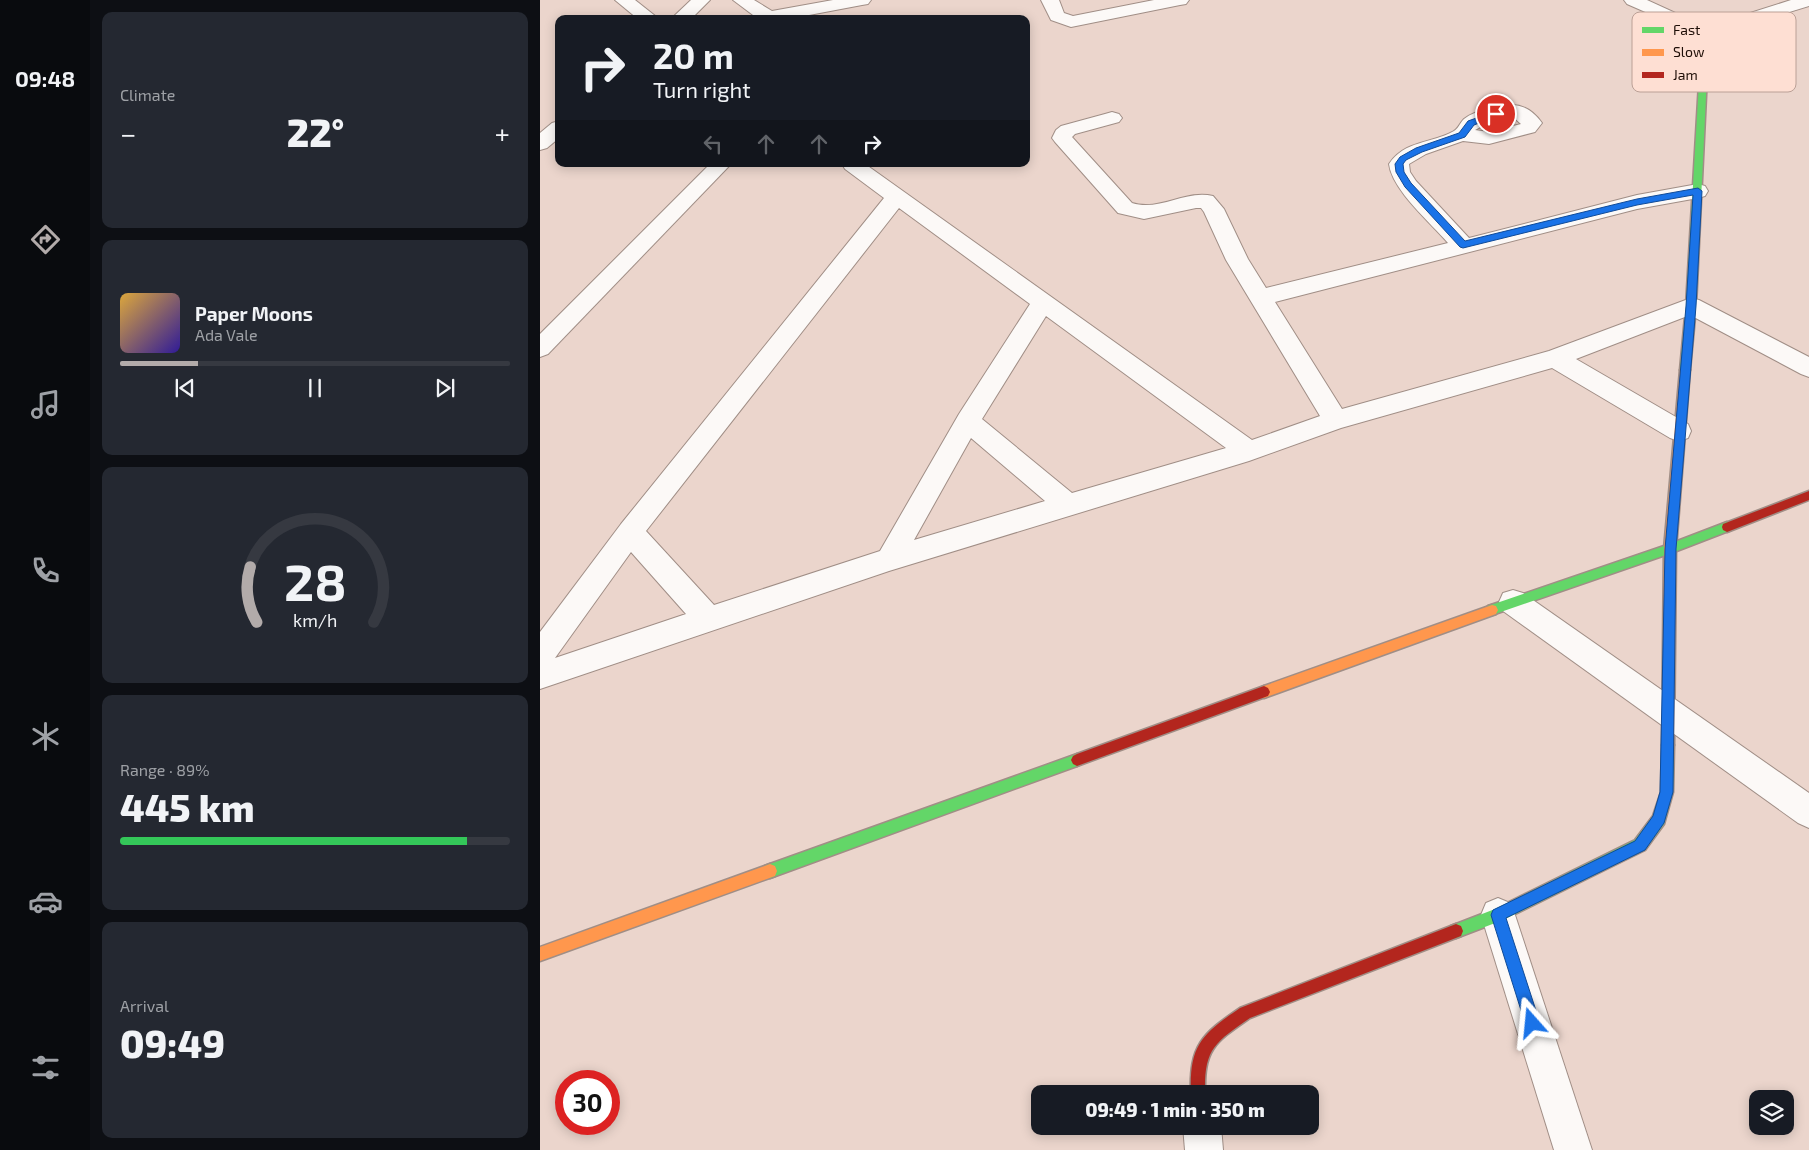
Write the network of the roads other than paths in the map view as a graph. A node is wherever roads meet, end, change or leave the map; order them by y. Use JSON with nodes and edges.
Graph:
{"nodes":[{"id":1,"x":624,"y":0,"type":"edge"},
{"id":2,"x":700,"y":0,"type":"edge"},
{"id":3,"x":742,"y":0,"type":"edge"},
{"id":4,"x":862,"y":0,"type":"edge"},
{"id":5,"x":1050,"y":0,"type":"edge"},
{"id":6,"x":1180,"y":0,"type":"edge"},
{"id":7,"x":1633,"y":0,"type":"edge"},
{"id":8,"x":1809,"y":1,"type":"edge"},
{"id":9,"x":1659,"y":12,"type":"edge"},
{"id":10,"x":1773,"y":12,"type":"edge"},
{"id":11,"x":645,"y":15,"type":"edge"},
{"id":12,"x":684,"y":15,"type":"edge"},
{"id":13,"x":760,"y":15,"type":"edge"},
{"id":14,"x":780,"y":15,"type":"edge"},
{"id":15,"x":1702,"y":92,"type":"edge"},
{"id":16,"x":1112,"y":118,"type":"dead end"},
{"id":17,"x":555,"y":131,"type":"edge"},
{"id":18,"x":1462,"y":135,"type":"dead end"},
{"id":19,"x":540,"y":144,"type":"edge"},
{"id":20,"x":719,"y":167,"type":"edge"},
{"id":21,"x":856,"y":167,"type":"edge"},
{"id":22,"x":1698,"y":191,"type":"junction"},
{"id":23,"x":897,"y":196,"type":"junction"},
{"id":24,"x":1463,"y":245,"type":"junction"},
{"id":25,"x":1260,"y":298,"type":"junction"},
{"id":26,"x":1043,"y":302,"type":"junction"},
{"id":27,"x":1691,"y":306,"type":"junction"},
{"id":28,"x":540,"y":348,"type":"edge"},
{"id":29,"x":1555,"y":358,"type":"junction"},
{"id":30,"x":1809,"y":368,"type":"edge"},
{"id":31,"x":1336,"y":420,"type":"junction"},
{"id":32,"x":968,"y":421,"type":"junction"},
{"id":33,"x":1679,"y":431,"type":"junction"},
{"id":34,"x":1249,"y":451,"type":"junction"},
{"id":35,"x":1809,"y":495,"type":"edge"},
{"id":36,"x":1068,"y":505,"type":"junction"},
{"id":37,"x":630,"y":532,"type":"junction"},
{"id":38,"x":1670,"y":549,"type":"junction"},
{"id":39,"x":889,"y":559,"type":"junction"},
{"id":40,"x":1513,"y":602,"type":"junction"},
{"id":41,"x":708,"y":618,"type":"junction"},
{"id":42,"x":540,"y":655,"type":"edge"},
{"id":43,"x":540,"y":676,"type":"edge"},
{"id":44,"x":1668,"y":712,"type":"junction"},
{"id":45,"x":1806,"y":805,"type":"edge"},
{"id":46,"x":1498,"y":915,"type":"junction"},
{"id":47,"x":540,"y":954,"type":"edge"},
{"id":48,"x":1198,"y":1085,"type":"edge"},
{"id":49,"x":1203,"y":1135,"type":"edge"},
{"id":50,"x":1204,"y":1150,"type":"edge"},
{"id":51,"x":1573,"y":1150,"type":"edge"}],
"edges":[{"from":1,"to":11,"type":"street"},
{"from":2,"to":12,"type":"street"},
{"from":3,"to":13,"type":"street"},
{"from":4,"to":14,"type":"street"},
{"from":5,"to":6,"type":"street"},
{"from":7,"to":9,"type":"street"},
{"from":8,"to":10,"type":"street"},
{"from":15,"to":22,"type":"street"},
{"from":16,"to":25,"type":"street"},
{"from":17,"to":19,"type":"street"},
{"from":18,"to":24,"type":"street"},
{"from":20,"to":28,"type":"street"},
{"from":21,"to":23,"type":"street"},
{"from":22,"to":24,"type":"street"},
{"from":22,"to":27,"type":"street"},
{"from":23,"to":26,"type":"street"},
{"from":23,"to":37,"type":"street"},
{"from":24,"to":25,"type":"street"},
{"from":25,"to":31,"type":"street"},
{"from":26,"to":32,"type":"street"},
{"from":26,"to":34,"type":"street"},
{"from":27,"to":29,"type":"street"},
{"from":27,"to":30,"type":"street"},
{"from":27,"to":33,"type":"street"},
{"from":29,"to":31,"type":"street"},
{"from":29,"to":33,"type":"street"},
{"from":31,"to":34,"type":"street"},
{"from":32,"to":36,"type":"street"},
{"from":32,"to":39,"type":"street"},
{"from":33,"to":38,"type":"street"},
{"from":34,"to":36,"type":"street"},
{"from":35,"to":38,"type":"street"},
{"from":36,"to":39,"type":"street"},
{"from":37,"to":41,"type":"street"},
{"from":37,"to":42,"type":"street"},
{"from":38,"to":40,"type":"street"},
{"from":38,"to":44,"type":"street"},
{"from":39,"to":41,"type":"street"},
{"from":40,"to":44,"type":"street"},
{"from":40,"to":47,"type":"street"},
{"from":41,"to":43,"type":"street"},
{"from":44,"to":45,"type":"street"},
{"from":44,"to":46,"type":"street"},
{"from":46,"to":48,"type":"street"},
{"from":46,"to":51,"type":"street"},
{"from":49,"to":50,"type":"street"}]}
